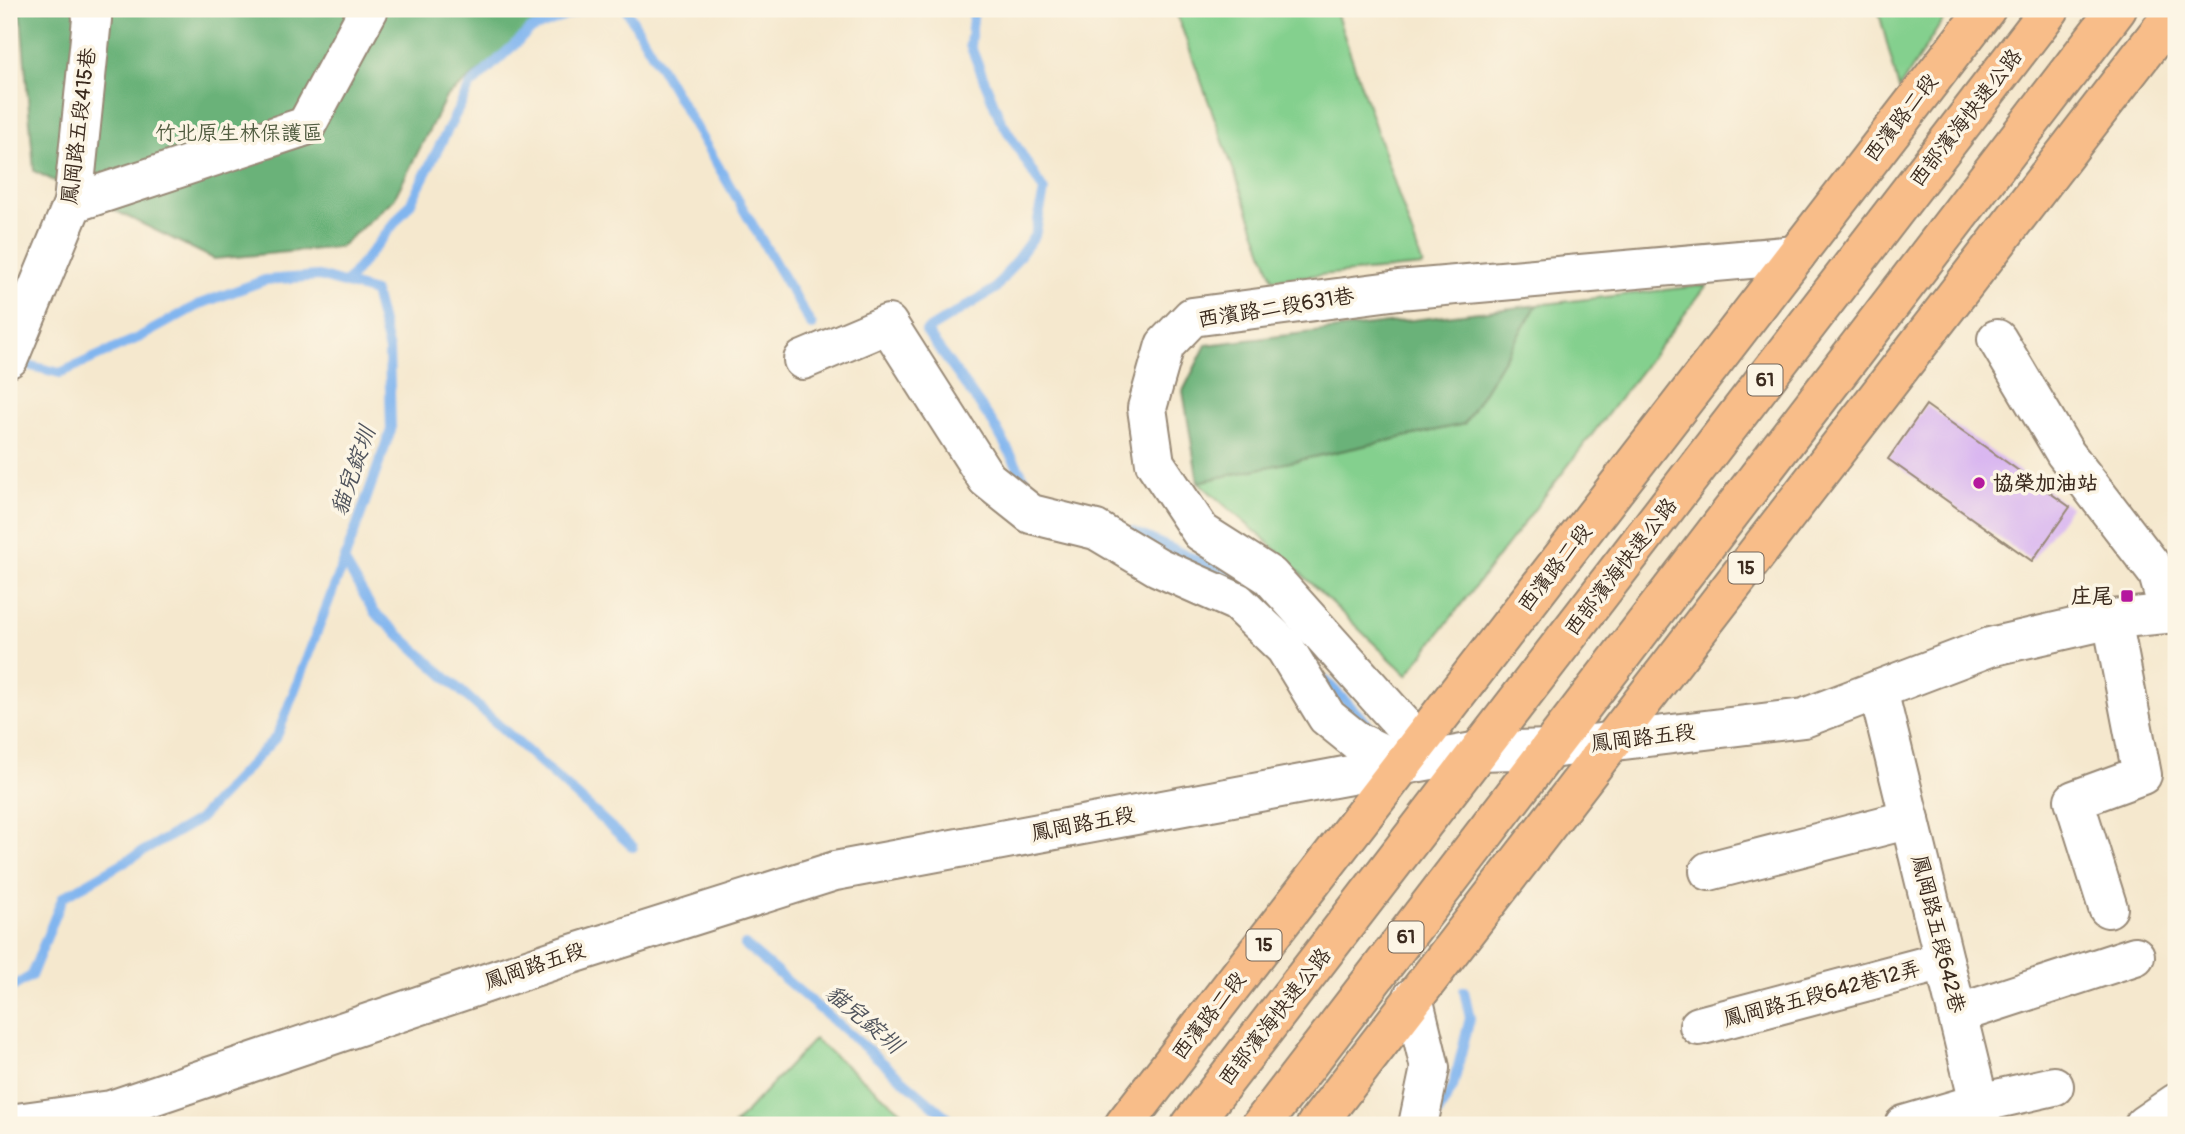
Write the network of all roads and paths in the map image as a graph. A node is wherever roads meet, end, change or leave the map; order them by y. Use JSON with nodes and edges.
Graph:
{"nodes":[{"id":1,"x":91,"y":9,"type":"edge"},
{"id":2,"x":369,"y":9,"type":"edge"},
{"id":3,"x":1986,"y":9,"type":"edge"},
{"id":4,"x":2050,"y":9,"type":"edge"},
{"id":5,"x":2118,"y":9,"type":"edge"},
{"id":6,"x":2176,"y":10,"type":"edge"},
{"id":7,"x":73,"y":203,"type":"junction"},
{"id":8,"x":1796,"y":256,"type":"junction"},
{"id":9,"x":1997,"y":339,"type":"dead end"},
{"id":10,"x":12,"y":351,"type":"edge"},
{"id":11,"x":803,"y":360,"type":"dead end"},
{"id":12,"x":2173,"y":613,"type":"edge"},
{"id":13,"x":2112,"y":619,"type":"junction"},
{"id":14,"x":1878,"y":690,"type":"junction"},
{"id":15,"x":1611,"y":742,"type":"junction"},
{"id":16,"x":1550,"y":749,"type":"junction"},
{"id":17,"x":1479,"y":751,"type":"junction"},
{"id":18,"x":1404,"y":764,"type":"junction"},
{"id":19,"x":1910,"y":819,"type":"junction"},
{"id":20,"x":1709,"y":871,"type":"dead end"},
{"id":21,"x":2108,"y":908,"type":"dead end"},
{"id":22,"x":2135,"y":956,"type":"dead end"},
{"id":23,"x":1944,"y":961,"type":"junction"},
{"id":24,"x":1413,"y":997,"type":"junction"},
{"id":25,"x":1958,"y":1014,"type":"junction"},
{"id":26,"x":1699,"y":1026,"type":"dead end"},
{"id":27,"x":2054,"y":1086,"type":"dead end"},
{"id":28,"x":1979,"y":1103,"type":"junction"},
{"id":29,"x":2176,"y":1103,"type":"edge"},
{"id":30,"x":119,"y":1118,"type":"edge"},
{"id":31,"x":9,"y":1124,"type":"edge"},
{"id":32,"x":1124,"y":1125,"type":"edge"},
{"id":33,"x":1191,"y":1125,"type":"edge"},
{"id":34,"x":1261,"y":1125,"type":"edge"},
{"id":35,"x":1316,"y":1125,"type":"edge"},
{"id":36,"x":1418,"y":1125,"type":"edge"},
{"id":37,"x":1904,"y":1125,"type":"edge"},
{"id":38,"x":2144,"y":1125,"type":"edge"}],
"edges":[{"from":1,"to":7,"type":"street","name":"鳳岡路五段415巷"},
{"from":2,"to":7,"type":"street"},
{"from":3,"to":8,"type":"main road","name":"西濱路二段","number":"15"},
{"from":4,"to":17,"type":"main road","name":"西部濱海快速公路","number":"61"},
{"from":5,"to":16,"type":"main road","number":"61"},
{"from":6,"to":15,"type":"main road","number":"15"},
{"from":7,"to":10,"type":"street","name":"鳳岡路五段415巷"},
{"from":8,"to":18,"type":"main road","name":"西濱路二段","number":"15"},
{"from":8,"to":18,"type":"street","name":"西濱路二段631巷"},
{"from":9,"to":12,"type":"street"},
{"from":11,"to":18,"type":"street"},
{"from":12,"to":13,"type":"street","name":"鳳岡路五段"},
{"from":13,"to":14,"type":"street","name":"鳳岡路五段"},
{"from":13,"to":21,"type":"street"},
{"from":14,"to":15,"type":"street","name":"鳳岡路五段"},
{"from":14,"to":19,"type":"street","name":"鳳岡路五段642巷"},
{"from":15,"to":16,"type":"street","name":"鳳岡路五段"},
{"from":15,"to":24,"type":"main road","number":"15"},
{"from":16,"to":17,"type":"street","name":"鳳岡路五段"},
{"from":16,"to":34,"type":"main road","number":"61"},
{"from":17,"to":18,"type":"street","name":"鳳岡路五段"},
{"from":17,"to":33,"type":"main road","name":"西部濱海快速公路","number":"61"},
{"from":18,"to":30,"type":"street","name":"鳳岡路五段"},
{"from":18,"to":32,"type":"main road","name":"西濱路二段","number":"15"},
{"from":19,"to":20,"type":"street"},
{"from":19,"to":23,"type":"street","name":"鳳岡路五段642巷"},
{"from":22,"to":25,"type":"street"},
{"from":23,"to":25,"type":"street","name":"鳳岡路五段642巷"},
{"from":23,"to":26,"type":"street","name":"鳳岡路五段642巷12弄"},
{"from":24,"to":35,"type":"main road","number":"15"},
{"from":24,"to":36,"type":"street"},
{"from":25,"to":28,"type":"street","name":"鳳岡路五段642巷"},
{"from":27,"to":28,"type":"street"},
{"from":28,"to":37,"type":"street"},
{"from":29,"to":38,"type":"street"},
{"from":30,"to":31,"type":"street","name":"鳳岡路五段"}]}
